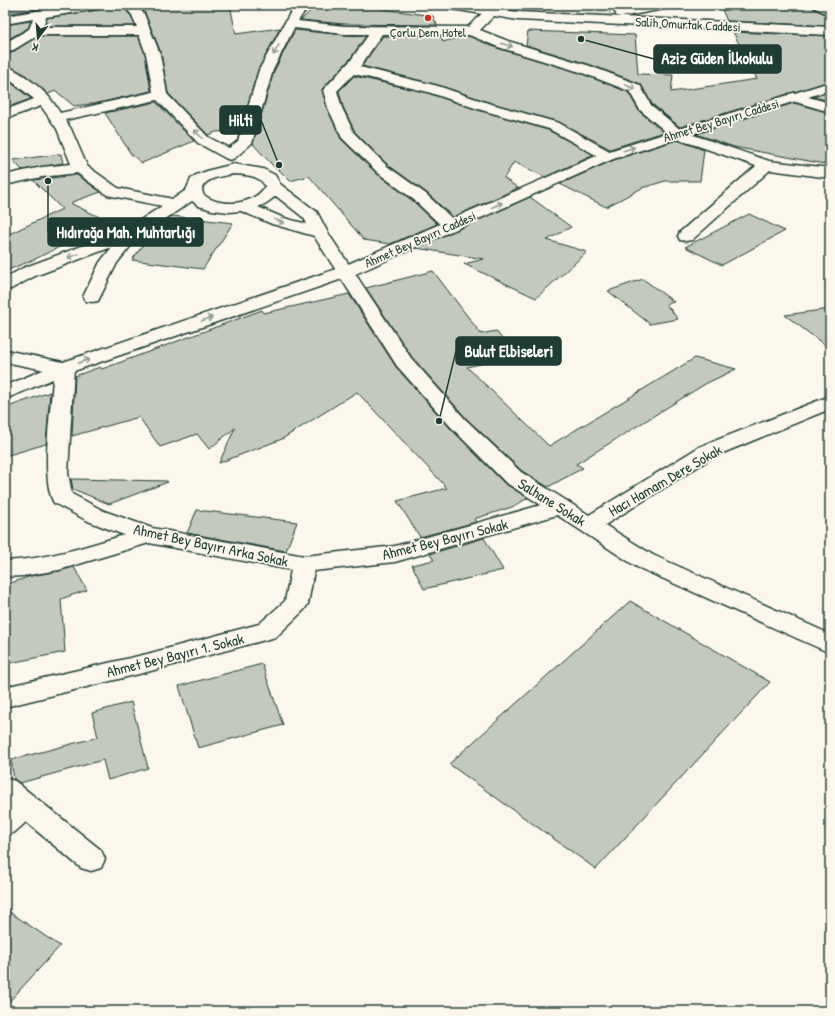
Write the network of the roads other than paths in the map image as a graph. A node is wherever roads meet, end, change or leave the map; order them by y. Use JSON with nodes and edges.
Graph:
{"nodes":[{"id":1,"x":97,"y":5,"type":"edge"},
{"id":2,"x":129,"y":5,"type":"edge"},
{"id":3,"x":452,"y":5,"type":"edge"},
{"id":4,"x":664,"y":5,"type":"edge"},
{"id":5,"x":819,"y":5,"type":"edge"},
{"id":6,"x":830,"y":11,"type":"edge"},
{"id":7,"x":492,"y":12,"type":"junction"},
{"id":8,"x":293,"y":13,"type":"edge"},
{"id":9,"x":620,"y":13,"type":"edge"},
{"id":10,"x":41,"y":15,"type":"junction"},
{"id":11,"x":5,"y":20,"type":"edge"},
{"id":12,"x":35,"y":31,"type":"junction"},
{"id":13,"x":377,"y":31,"type":"junction"},
{"id":14,"x":471,"y":31,"type":"junction"},
{"id":15,"x":830,"y":31,"type":"edge"},
{"id":16,"x":145,"y":32,"type":"junction"},
{"id":17,"x":5,"y":49,"type":"edge"},
{"id":18,"x":352,"y":69,"type":"junction"},
{"id":19,"x":5,"y":70,"type":"edge"},
{"id":20,"x":830,"y":86,"type":"edge"},
{"id":21,"x":160,"y":95,"type":"junction"},
{"id":22,"x":794,"y":97,"type":"junction"},
{"id":23,"x":44,"y":100,"type":"junction"},
{"id":24,"x":830,"y":108,"type":"edge"},
{"id":25,"x":5,"y":115,"type":"edge"},
{"id":26,"x":57,"y":118,"type":"junction"},
{"id":27,"x":677,"y":134,"type":"junction"},
{"id":28,"x":608,"y":156,"type":"junction"},
{"id":29,"x":232,"y":162,"type":"junction"},
{"id":30,"x":767,"y":165,"type":"junction"},
{"id":31,"x":80,"y":168,"type":"junction"},
{"id":32,"x":830,"y":173,"type":"edge"},
{"id":33,"x":5,"y":180,"type":"edge"},
{"id":34,"x":274,"y":187,"type":"junction"},
{"id":35,"x":194,"y":192,"type":"junction"},
{"id":36,"x":175,"y":204,"type":"junction"},
{"id":37,"x":242,"y":206,"type":"junction"},
{"id":38,"x":451,"y":225,"type":"junction"},
{"id":39,"x":320,"y":233,"type":"junction"},
{"id":40,"x":131,"y":234,"type":"junction"},
{"id":41,"x":686,"y":236,"type":"dead end"},
{"id":42,"x":345,"y":272,"type":"junction"},
{"id":43,"x":5,"y":285,"type":"edge"},
{"id":44,"x":92,"y":297,"type":"dead end"},
{"id":45,"x":5,"y":356,"type":"edge"},
{"id":46,"x":64,"y":368,"type":"junction"},
{"id":47,"x":5,"y":393,"type":"edge"},
{"id":48,"x":830,"y":402,"type":"edge"},
{"id":49,"x":560,"y":507,"type":"junction"},
{"id":50,"x":589,"y":525,"type":"junction"},
{"id":51,"x":148,"y":535,"type":"junction"},
{"id":52,"x":304,"y":564,"type":"junction"},
{"id":53,"x":5,"y":569,"type":"edge"},
{"id":54,"x":830,"y":644,"type":"edge"},
{"id":55,"x":5,"y":697,"type":"edge"},
{"id":56,"x":15,"y":797,"type":"edge"},
{"id":57,"x":5,"y":824,"type":"edge"},
{"id":58,"x":90,"y":859,"type":"dead end"}],
"edges":[{"from":1,"to":10,"type":"street"},
{"from":2,"to":16,"type":"street"},
{"from":3,"to":7,"type":"street","name":"Salih Omurtak Caddesi"},
{"from":4,"to":9,"type":"street"},
{"from":5,"to":6,"type":"street"},
{"from":7,"to":9,"type":"street","name":"Salih Omurtak Caddesi"},
{"from":7,"to":14,"type":"street"},
{"from":8,"to":13,"type":"street"},
{"from":8,"to":29,"type":"street","one_way":true},
{"from":9,"to":15,"type":"street","name":"Salih Omurtak Caddesi"},
{"from":10,"to":11,"type":"street"},
{"from":10,"to":12,"type":"street"},
{"from":12,"to":16,"type":"street"},
{"from":12,"to":17,"type":"street"},
{"from":13,"to":14,"type":"street"},
{"from":13,"to":18,"type":"street"},
{"from":14,"to":27,"type":"street","one_way":true},
{"from":16,"to":21,"type":"street"},
{"from":18,"to":28,"type":"street"},
{"from":18,"to":38,"type":"street"},
{"from":19,"to":23,"type":"street"},
{"from":20,"to":22,"type":"street","name":"Ahmet Bey Bayırı Caddesi"},
{"from":21,"to":26,"type":"street"},
{"from":29,"to":21,"type":"street","one_way":true},
{"from":22,"to":24,"type":"street"},
{"from":22,"to":27,"type":"street","name":"Ahmet Bey Bayırı Caddesi"},
{"from":23,"to":25,"type":"street"},
{"from":23,"to":26,"type":"street"},
{"from":26,"to":31,"type":"street"},
{"from":28,"to":27,"type":"street","name":"Ahmet Bey Bayırı Caddesi","one_way":true},
{"from":27,"to":30,"type":"street"},
{"from":38,"to":28,"type":"street","name":"Ahmet Bey Bayırı Caddesi","one_way":true},
{"from":29,"to":34,"type":"street","name":"Salhane Sokak"},
{"from":29,"to":35,"type":"street"},
{"from":30,"to":32,"type":"street"},
{"from":30,"to":41,"type":"street"},
{"from":31,"to":33,"type":"street"},
{"from":31,"to":36,"type":"street"},
{"from":34,"to":37,"type":"street"},
{"from":34,"to":39,"type":"street","name":"Salhane Sokak"},
{"from":35,"to":36,"type":"street"},
{"from":35,"to":37,"type":"street"},
{"from":36,"to":40,"type":"street"},
{"from":37,"to":39,"type":"street","one_way":true},
{"from":38,"to":42,"type":"street","name":"Ahmet Bey Bayırı Caddesi"},
{"from":39,"to":42,"type":"street","name":"Salhane Sokak"},
{"from":40,"to":43,"type":"street","one_way":true},
{"from":40,"to":44,"type":"street"},
{"from":46,"to":42,"type":"street","name":"Ahmet Bey Bayırı Caddesi","one_way":true},
{"from":42,"to":49,"type":"street","name":"Salhane Sokak"},
{"from":45,"to":46,"type":"street"},
{"from":46,"to":47,"type":"street","name":"Ahmet Bey Bayırı Caddesi"},
{"from":46,"to":51,"type":"street","name":"Ahmet Bey Bayırı Arka Sokak"},
{"from":48,"to":50,"type":"street","name":"Hacı Hamam Dere Sokak"},
{"from":49,"to":50,"type":"street","name":"Salhane Sokak"},
{"from":49,"to":52,"type":"street","name":"Ahmet Bey Bayırı Sokak"},
{"from":50,"to":54,"type":"street","name":"Salhane Sokak"},
{"from":51,"to":52,"type":"street","name":"Ahmet Bey Bayırı Arka Sokak"},
{"from":51,"to":53,"type":"street"},
{"from":52,"to":55,"type":"street","name":"Ahmet Bey Bayırı 1. Sokak"},
{"from":56,"to":57,"type":"street"},
{"from":56,"to":58,"type":"street"}]}
